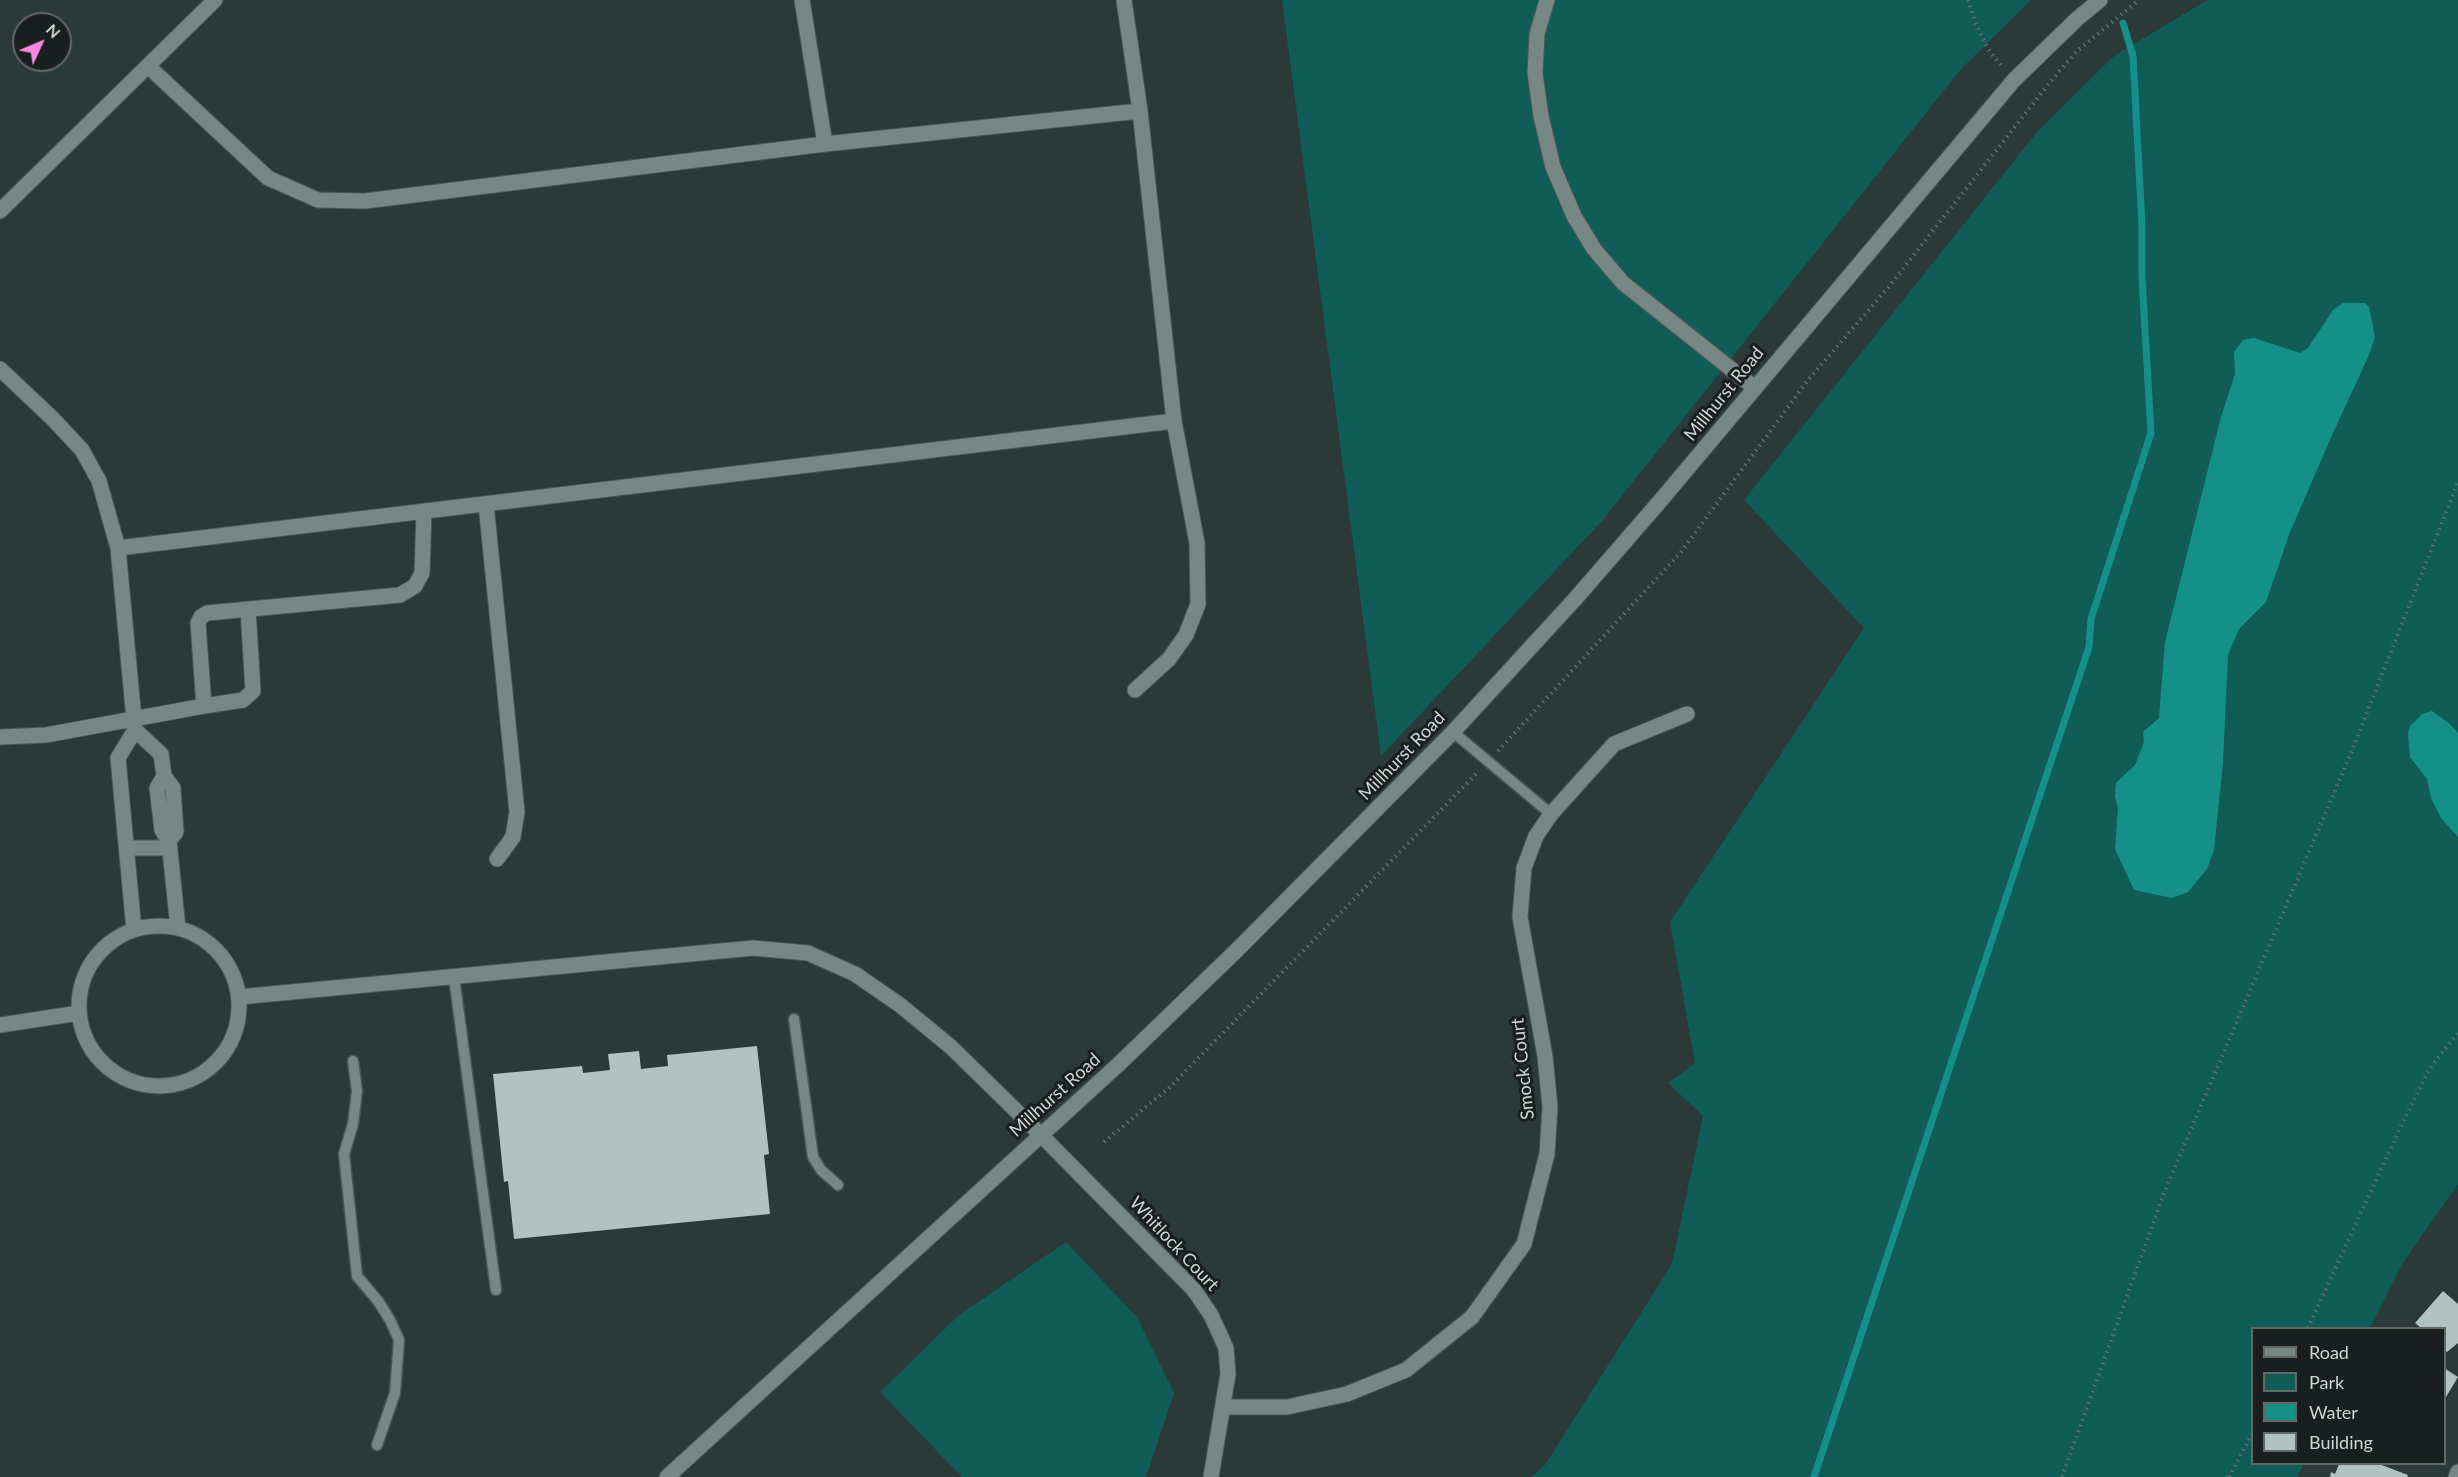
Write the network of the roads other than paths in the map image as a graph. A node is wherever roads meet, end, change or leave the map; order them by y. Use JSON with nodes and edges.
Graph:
{"nodes":[{"id":1,"x":215,"y":0,"type":"edge"},
{"id":2,"x":802,"y":0,"type":"edge"},
{"id":3,"x":1124,"y":0,"type":"edge"},
{"id":4,"x":1547,"y":0,"type":"edge"},
{"id":5,"x":2100,"y":0,"type":"edge"},
{"id":6,"x":149,"y":67,"type":"junction"},
{"id":7,"x":1140,"y":111,"type":"junction"},
{"id":8,"x":825,"y":144,"type":"junction"},
{"id":9,"x":0,"y":211,"type":"edge"},
{"id":10,"x":0,"y":369,"type":"edge"},
{"id":11,"x":1755,"y":388,"type":"junction"},
{"id":12,"x":1174,"y":421,"type":"junction"},
{"id":13,"x":486,"y":504,"type":"junction"},
{"id":14,"x":424,"y":512,"type":"junction"},
{"id":15,"x":118,"y":548,"type":"junction"},
{"id":16,"x":248,"y":609,"type":"junction"},
{"id":17,"x":1135,"y":690,"type":"dead end"},
{"id":18,"x":204,"y":706,"type":"junction"},
{"id":19,"x":1687,"y":714,"type":"dead end"},
{"id":20,"x":134,"y":724,"type":"junction"},
{"id":21,"x":1453,"y":732,"type":"junction"},
{"id":22,"x":0,"y":736,"type":"edge"},
{"id":23,"x":1551,"y":814,"type":"junction"},
{"id":24,"x":170,"y":845,"type":"junction"},
{"id":25,"x":127,"y":848,"type":"junction"},
{"id":26,"x":497,"y":859,"type":"dead end"},
{"id":27,"x":178,"y":928,"type":"junction"},
{"id":28,"x":134,"y":930,"type":"junction"},
{"id":29,"x":454,"y":977,"type":"junction"},
{"id":30,"x":239,"y":997,"type":"junction"},
{"id":31,"x":79,"y":1012,"type":"junction"},
{"id":32,"x":794,"y":1019,"type":"dead end"},
{"id":33,"x":0,"y":1025,"type":"edge"},
{"id":34,"x":353,"y":1061,"type":"dead end"},
{"id":35,"x":1040,"y":1134,"type":"junction"},
{"id":36,"x":838,"y":1185,"type":"dead end"},
{"id":37,"x":496,"y":1290,"type":"dead end"},
{"id":38,"x":1223,"y":1407,"type":"junction"},
{"id":39,"x":377,"y":1445,"type":"dead end"},
{"id":40,"x":2458,"y":1473,"type":"edge"},
{"id":41,"x":667,"y":1477,"type":"edge"},
{"id":42,"x":1211,"y":1477,"type":"edge"},
{"id":43,"x":2456,"y":1477,"type":"edge"}],
"edges":[{"from":1,"to":6,"type":"street"},
{"from":2,"to":8,"type":"street"},
{"from":3,"to":7,"type":"street"},
{"from":4,"to":11,"type":"street"},
{"from":5,"to":11,"type":"street","name":"Millhurst Road"},
{"from":6,"to":8,"type":"street"},
{"from":6,"to":9,"type":"street"},
{"from":7,"to":8,"type":"street"},
{"from":7,"to":12,"type":"street"},
{"from":10,"to":15,"type":"street"},
{"from":11,"to":21,"type":"street","name":"Millhurst Road"},
{"from":12,"to":13,"type":"street"},
{"from":12,"to":17,"type":"street"},
{"from":13,"to":14,"type":"street"},
{"from":13,"to":26,"type":"street"},
{"from":14,"to":15,"type":"street"},
{"from":14,"to":16,"type":"street"},
{"from":15,"to":20,"type":"street"},
{"from":16,"to":18,"type":"street"},
{"from":16,"to":18,"type":"street"},
{"from":18,"to":20,"type":"street"},
{"from":19,"to":23,"type":"street","name":"Smock Court"},
{"from":20,"to":22,"type":"street"},
{"from":20,"to":24,"type":"street"},
{"from":20,"to":25,"type":"street"},
{"from":21,"to":23,"type":"lane"},
{"from":21,"to":35,"type":"street","name":"Millhurst Road"},
{"from":23,"to":38,"type":"street","name":"Smock Court"},
{"from":24,"to":25,"type":"street"},
{"from":24,"to":27,"type":"street"},
{"from":25,"to":28,"type":"street"},
{"from":27,"to":28,"type":"street"},
{"from":27,"to":30,"type":"street"},
{"from":28,"to":31,"type":"street"},
{"from":29,"to":30,"type":"street","name":"Whitlock Court"},
{"from":29,"to":35,"type":"street","name":"Whitlock Court"},
{"from":29,"to":37,"type":"lane"},
{"from":30,"to":31,"type":"street"},
{"from":31,"to":33,"type":"street"},
{"from":32,"to":36,"type":"lane"},
{"from":34,"to":39,"type":"lane"},
{"from":35,"to":38,"type":"street","name":"Whitlock Court"},
{"from":35,"to":41,"type":"street","name":"Millhurst Road"},
{"from":38,"to":42,"type":"street","name":"Whitlock Court"},
{"from":40,"to":43,"type":"street"}]}
